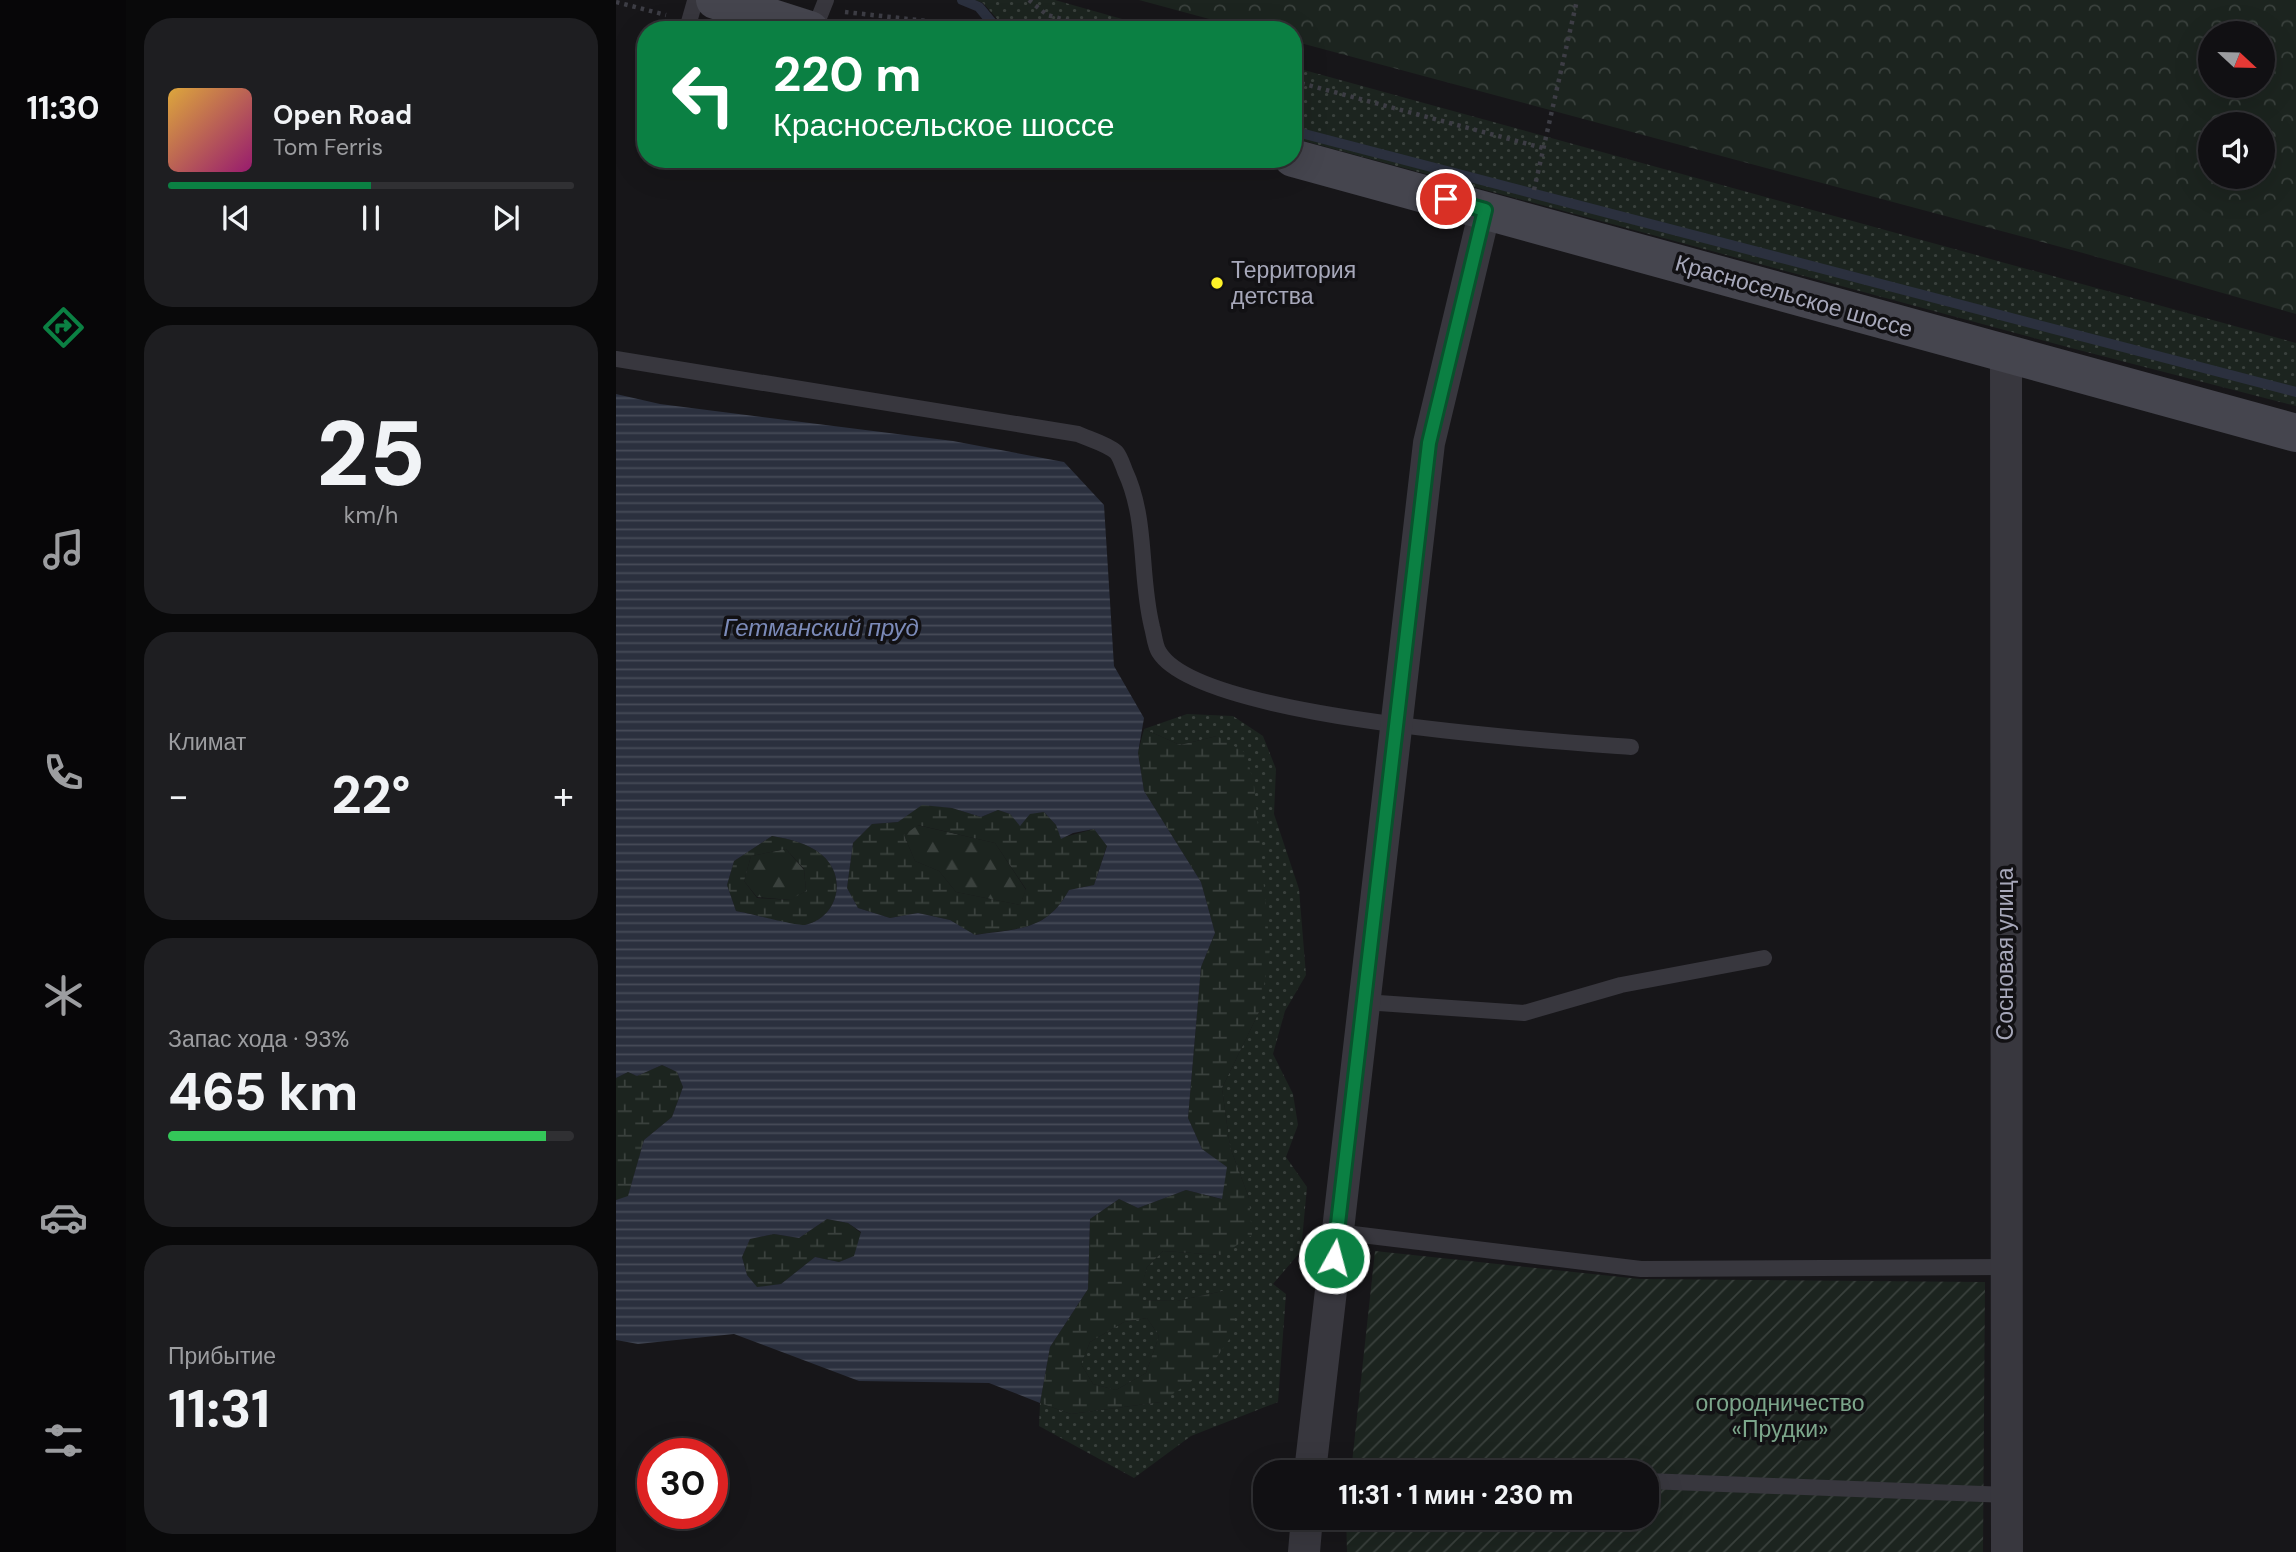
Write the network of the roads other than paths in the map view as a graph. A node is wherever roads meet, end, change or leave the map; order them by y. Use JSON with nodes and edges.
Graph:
{"nodes":[{"id":1,"x":706,"y":6,"type":"edge"},
{"id":2,"x":818,"y":17,"type":"edge"},
{"id":3,"x":1302,"y":160,"type":"edge"},
{"id":4,"x":1485,"y":210,"type":"junction"},
{"id":5,"x":2006,"y":355,"type":"junction"},
{"id":6,"x":616,"y":359,"type":"edge"},
{"id":7,"x":2296,"y":433,"type":"edge"},
{"id":8,"x":1395,"y":726,"type":"junction"},
{"id":9,"x":1631,"y":747,"type":"dead end"},
{"id":10,"x":1764,"y":958,"type":"dead end"},
{"id":11,"x":1364,"y":1002,"type":"junction"},
{"id":12,"x":1337,"y":1233,"type":"junction"},
{"id":13,"x":2007,"y":1267,"type":"junction"},
{"id":14,"x":1312,"y":1460,"type":"edge"},
{"id":15,"x":1659,"y":1481,"type":"edge"},
{"id":16,"x":2008,"y":1495,"type":"junction"},
{"id":17,"x":1306,"y":1530,"type":"edge"},
{"id":18,"x":1304,"y":1552,"type":"edge"},
{"id":19,"x":2007,"y":1552,"type":"edge"}],
"edges":[{"from":1,"to":2,"type":"main road"},
{"from":3,"to":4,"type":"main road","name":"Красносельское шоссе"},
{"from":4,"to":5,"type":"main road","name":"Красносельское шоссе"},
{"from":4,"to":8,"type":"street"},
{"from":5,"to":7,"type":"main road","name":"Красносельское шоссе"},
{"from":5,"to":13,"type":"street","name":"Сосновая улица"},
{"from":6,"to":8,"type":"lane"},
{"from":8,"to":9,"type":"lane"},
{"from":8,"to":11,"type":"street"},
{"from":10,"to":11,"type":"lane"},
{"from":11,"to":12,"type":"street"},
{"from":12,"to":13,"type":"lane"},
{"from":12,"to":14,"type":"street"},
{"from":13,"to":16,"type":"street","name":"Сосновая улица"},
{"from":15,"to":16,"type":"lane"},
{"from":16,"to":19,"type":"street","name":"Сосновая улица"},
{"from":17,"to":18,"type":"street"}]}
